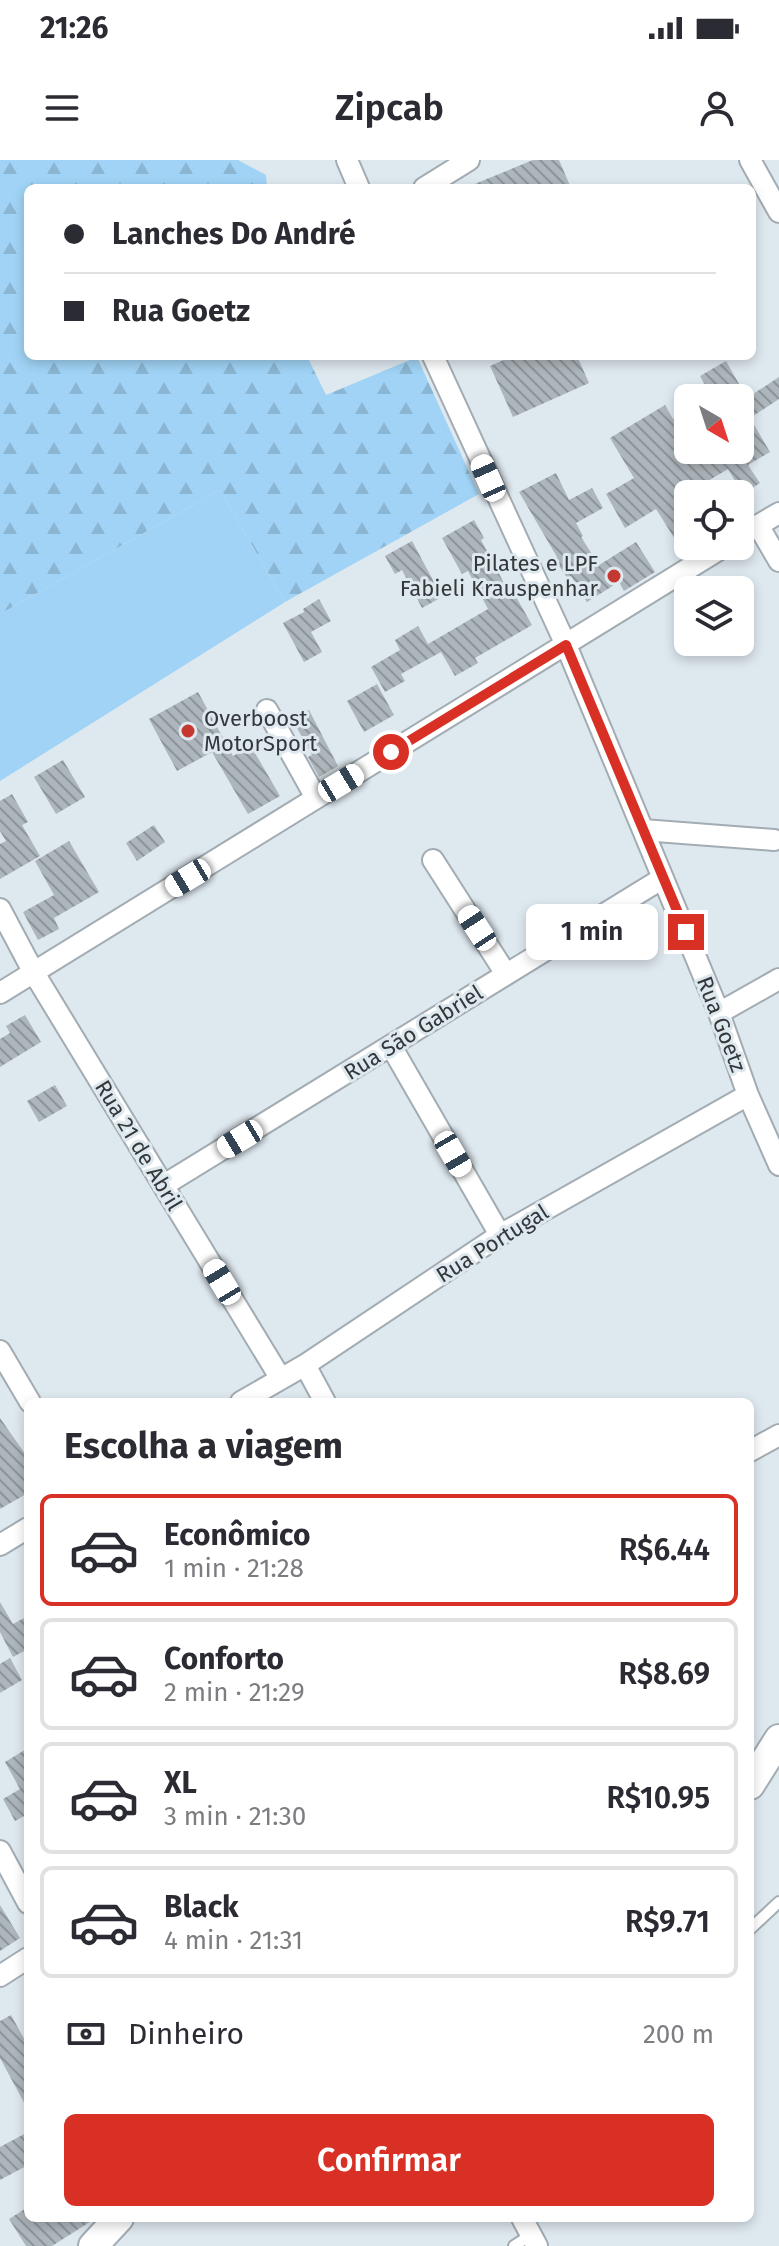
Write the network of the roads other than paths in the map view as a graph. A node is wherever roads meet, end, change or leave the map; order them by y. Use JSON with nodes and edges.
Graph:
{"nodes":[{"id":1,"x":347,"y":160,"type":"edge"},
{"id":2,"x":469,"y":160,"type":"edge"},
{"id":3,"x":750,"y":160,"type":"edge"},
{"id":4,"x":357,"y":184,"type":"edge"},
{"id":5,"x":430,"y":184,"type":"edge"},
{"id":6,"x":779,"y":212,"type":"edge"},
{"id":7,"x":435,"y":360,"type":"edge"},
{"id":8,"x":779,"y":513,"type":"edge"},
{"id":9,"x":758,"y":525,"type":"junction"},
{"id":10,"x":754,"y":527,"type":"edge"},
{"id":11,"x":703,"y":560,"type":"edge"},
{"id":12,"x":779,"y":561,"type":"edge"},
{"id":13,"x":566,"y":645,"type":"junction"},
{"id":14,"x":267,"y":710,"type":"dead end"},
{"id":15,"x":316,"y":798,"type":"junction"},
{"id":16,"x":643,"y":830,"type":"junction"},
{"id":17,"x":774,"y":840,"type":"dead end"},
{"id":18,"x":433,"y":860,"type":"dead end"},
{"id":19,"x":663,"y":878,"type":"junction"},
{"id":20,"x":0,"y":909,"type":"edge"},
{"id":21,"x":34,"y":973,"type":"junction"},
{"id":22,"x":506,"y":974,"type":"junction"},
{"id":23,"x":779,"y":979,"type":"edge"},
{"id":24,"x":0,"y":993,"type":"edge"},
{"id":25,"x":719,"y":1013,"type":"junction"},
{"id":26,"x":391,"y":1046,"type":"junction"},
{"id":27,"x":748,"y":1095,"type":"junction"},
{"id":28,"x":779,"y":1165,"type":"edge"},
{"id":29,"x":164,"y":1185,"type":"junction"},
{"id":30,"x":500,"y":1235,"type":"junction"},
{"id":31,"x":0,"y":1351,"type":"edge"},
{"id":32,"x":305,"y":1365,"type":"junction"},
{"id":33,"x":281,"y":1379,"type":"junction"},
{"id":34,"x":28,"y":1398,"type":"edge"},
{"id":35,"x":248,"y":1398,"type":"edge"},
{"id":36,"x":323,"y":1398,"type":"edge"},
{"id":37,"x":779,"y":1435,"type":"edge"},
{"id":38,"x":754,"y":1449,"type":"edge"},
{"id":39,"x":24,"y":1530,"type":"edge"},
{"id":40,"x":0,"y":1545,"type":"edge"},
{"id":41,"x":779,"y":1739,"type":"edge"},
{"id":42,"x":754,"y":1779,"type":"edge"},
{"id":43,"x":0,"y":1851,"type":"edge"},
{"id":44,"x":24,"y":1896,"type":"edge"},
{"id":45,"x":779,"y":1902,"type":"edge"},
{"id":46,"x":754,"y":1925,"type":"edge"},
{"id":47,"x":24,"y":1961,"type":"edge"},
{"id":48,"x":0,"y":1976,"type":"edge"},
{"id":49,"x":115,"y":2222,"type":"edge"},
{"id":50,"x":93,"y":2246,"type":"edge"}],
"edges":[{"from":1,"to":4,"type":"street"},
{"from":2,"to":5,"type":"street"},
{"from":3,"to":6,"type":"street"},
{"from":7,"to":13,"type":"street","name":"Rua Goetz"},
{"from":8,"to":9,"type":"street"},
{"from":9,"to":10,"type":"street"},
{"from":9,"to":12,"type":"street"},
{"from":11,"to":13,"type":"street"},
{"from":13,"to":15,"type":"street"},
{"from":13,"to":16,"type":"street","name":"Rua Goetz"},
{"from":14,"to":15,"type":"street"},
{"from":15,"to":21,"type":"street"},
{"from":16,"to":17,"type":"street"},
{"from":16,"to":19,"type":"street","name":"Rua Goetz"},
{"from":18,"to":22,"type":"street"},
{"from":19,"to":22,"type":"street","name":"Rua São Gabriel"},
{"from":19,"to":25,"type":"street","name":"Rua Goetz"},
{"from":20,"to":21,"type":"street","name":"Rua 21 de Abril"},
{"from":21,"to":24,"type":"street"},
{"from":21,"to":29,"type":"street","name":"Rua 21 de Abril"},
{"from":22,"to":26,"type":"street","name":"Rua São Gabriel"},
{"from":23,"to":25,"type":"street"},
{"from":25,"to":27,"type":"street","name":"Rua Goetz"},
{"from":26,"to":29,"type":"street","name":"Rua São Gabriel"},
{"from":26,"to":30,"type":"street"},
{"from":27,"to":28,"type":"street","name":"Rua Goetz"},
{"from":27,"to":30,"type":"street","name":"Rua Portugal"},
{"from":29,"to":33,"type":"street","name":"Rua 21 de Abril"},
{"from":30,"to":32,"type":"street","name":"Rua Portugal"},
{"from":31,"to":34,"type":"street"},
{"from":32,"to":33,"type":"street","name":"Rua Portugal"},
{"from":32,"to":36,"type":"street"},
{"from":33,"to":35,"type":"street","name":"Rua Portugal"},
{"from":37,"to":38,"type":"street"},
{"from":39,"to":40,"type":"street"},
{"from":41,"to":42,"type":"main road"},
{"from":43,"to":44,"type":"street"},
{"from":45,"to":46,"type":"lane"},
{"from":47,"to":48,"type":"street"},
{"from":49,"to":50,"type":"main road"}]}
